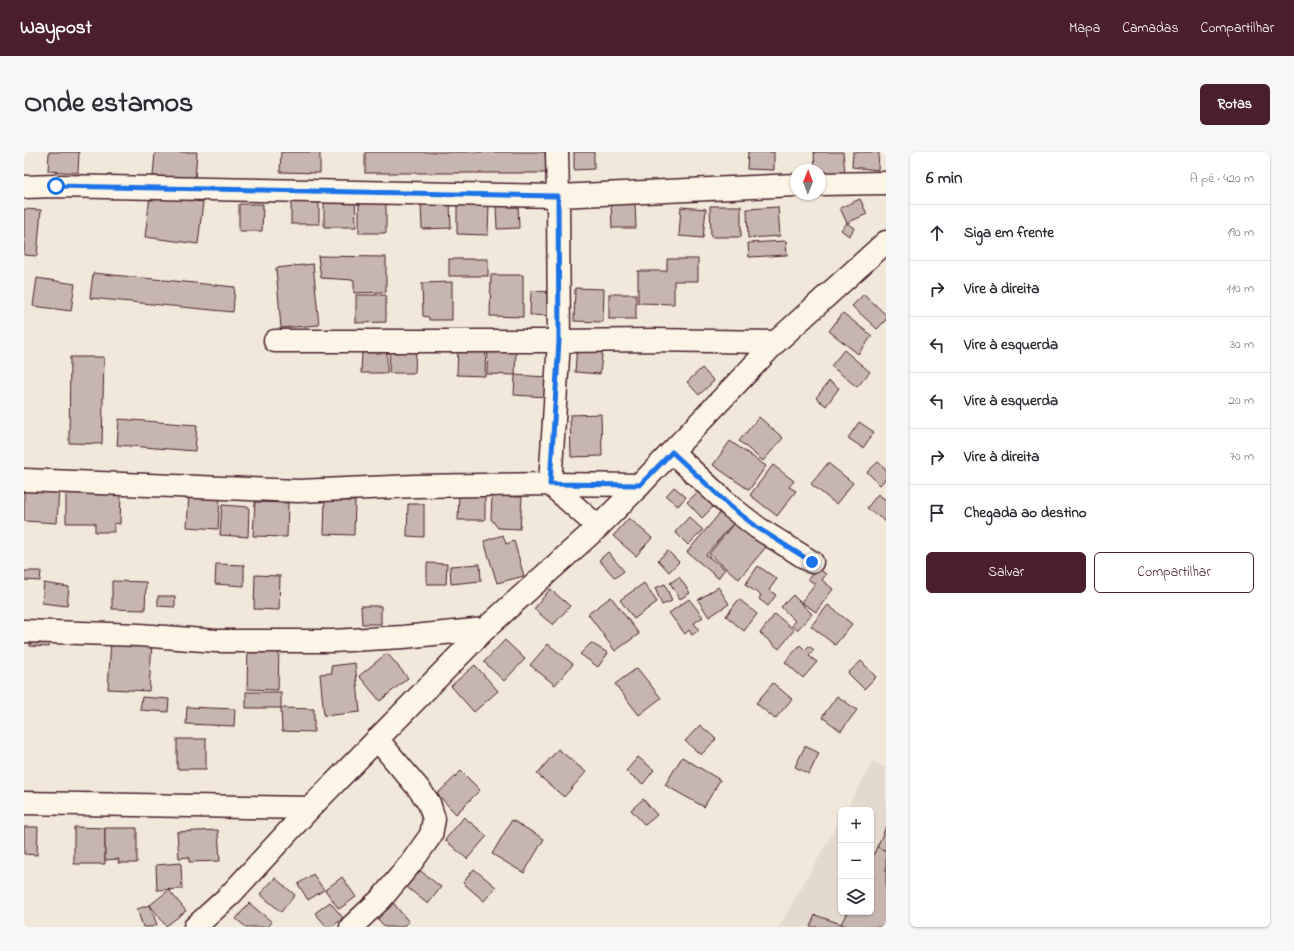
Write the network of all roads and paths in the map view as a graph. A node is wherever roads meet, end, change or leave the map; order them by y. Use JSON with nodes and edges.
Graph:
{"nodes":[{"id":1,"x":557,"y":152,"type":"edge"},
{"id":2,"x":886,"y":183,"type":"edge"},
{"id":3,"x":826,"y":184,"type":"edge"},
{"id":4,"x":790,"y":185,"type":"edge"},
{"id":5,"x":24,"y":188,"type":"edge"},
{"id":6,"x":558,"y":196,"type":"junction"},
{"id":7,"x":886,"y":242,"type":"edge"},
{"id":8,"x":275,"y":341,"type":"dead end"},
{"id":9,"x":559,"y":341,"type":"junction"},
{"id":10,"x":776,"y":342,"type":"junction"},
{"id":11,"x":672,"y":452,"type":"junction"},
{"id":12,"x":24,"y":480,"type":"edge"},
{"id":13,"x":550,"y":484,"type":"junction"},
{"id":14,"x":640,"y":485,"type":"junction"},
{"id":15,"x":598,"y":527,"type":"junction"},
{"id":16,"x":812,"y":562,"type":"dead end"},
{"id":17,"x":485,"y":629,"type":"junction"},
{"id":18,"x":24,"y":631,"type":"edge"},
{"id":19,"x":377,"y":739,"type":"junction"},
{"id":20,"x":24,"y":803,"type":"edge"},
{"id":21,"x":310,"y":808,"type":"junction"},
{"id":22,"x":195,"y":927,"type":"edge"},
{"id":23,"x":351,"y":927,"type":"edge"}],
"edges":[{"from":1,"to":6,"type":"street"},
{"from":2,"to":3,"type":"street"},
{"from":4,"to":6,"type":"street"},
{"from":5,"to":6,"type":"street"},
{"from":6,"to":9,"type":"street"},
{"from":7,"to":10,"type":"street"},
{"from":8,"to":9,"type":"street"},
{"from":9,"to":10,"type":"street"},
{"from":9,"to":13,"type":"street"},
{"from":10,"to":11,"type":"street"},
{"from":11,"to":14,"type":"street"},
{"from":11,"to":16,"type":"street"},
{"from":12,"to":13,"type":"street"},
{"from":13,"to":14,"type":"street"},
{"from":13,"to":15,"type":"street"},
{"from":14,"to":15,"type":"street"},
{"from":15,"to":17,"type":"street"},
{"from":17,"to":18,"type":"street"},
{"from":17,"to":19,"type":"street"},
{"from":19,"to":21,"type":"street"},
{"from":19,"to":23,"type":"street"},
{"from":20,"to":21,"type":"street"},
{"from":21,"to":22,"type":"street"}]}
